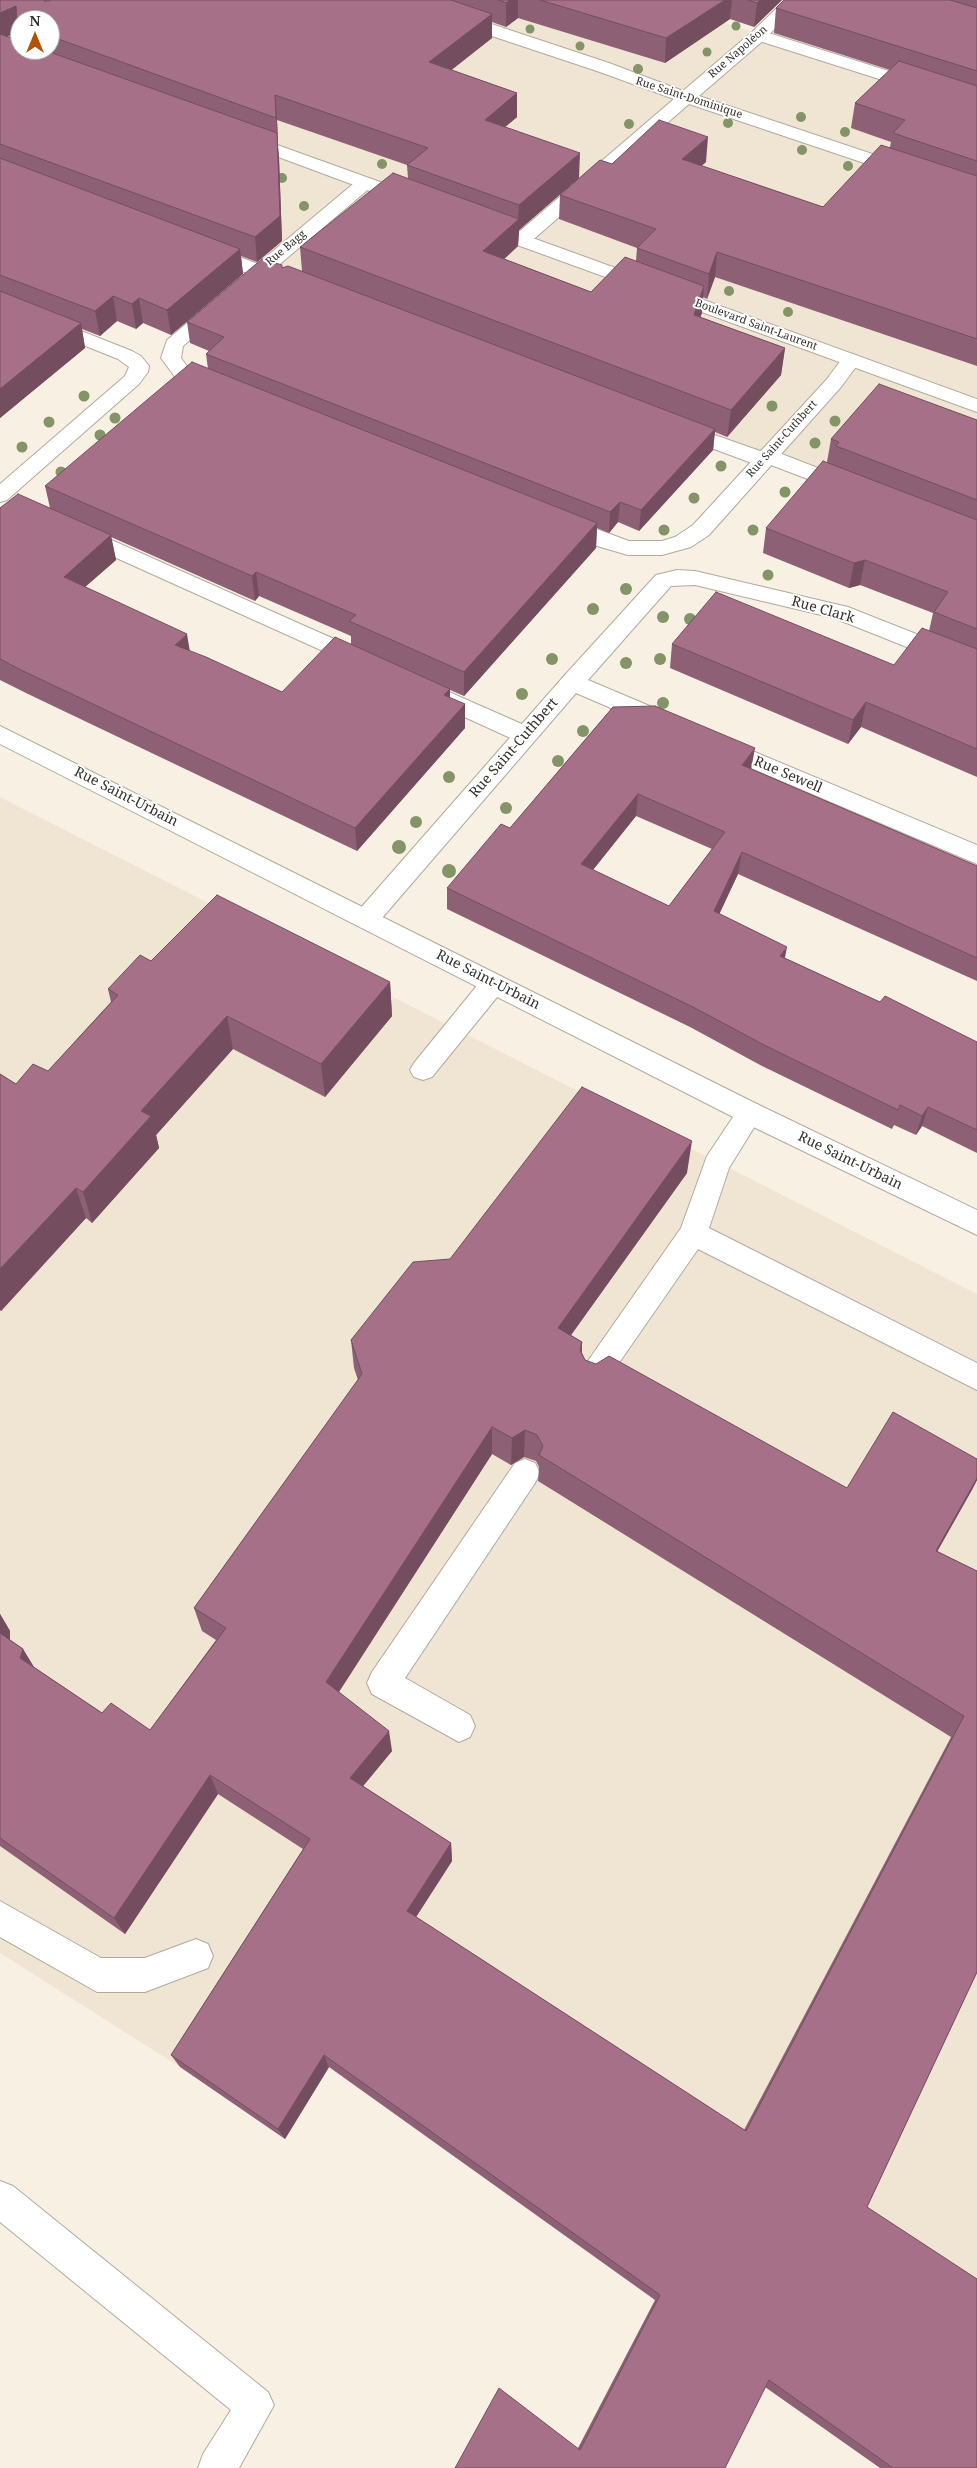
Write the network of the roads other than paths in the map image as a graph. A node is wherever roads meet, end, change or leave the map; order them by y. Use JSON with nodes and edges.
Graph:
{"nodes":[{"id":1,"x":402,"y":0,"type":"edge"},
{"id":2,"x":794,"y":0,"type":"edge"},
{"id":3,"x":759,"y":35,"type":"junction"},
{"id":4,"x":686,"y":98,"type":"junction"},
{"id":5,"x":977,"y":105,"type":"edge"},
{"id":6,"x":225,"y":131,"type":"edge"},
{"id":7,"x":365,"y":183,"type":"junction"},
{"id":8,"x":977,"y":195,"type":"edge"},
{"id":9,"x":430,"y":206,"type":"edge"},
{"id":10,"x":466,"y":219,"type":"edge"},
{"id":11,"x":522,"y":240,"type":"junction"},
{"id":12,"x":187,"y":244,"type":"edge"},
{"id":13,"x":259,"y":271,"type":"junction"},
{"id":14,"x":307,"y":284,"type":"edge"},
{"id":15,"x":0,"y":304,"type":"edge"},
{"id":16,"x":851,"y":360,"type":"junction"},
{"id":17,"x":232,"y":393,"type":"edge"},
{"id":18,"x":977,"y":406,"type":"edge"},
{"id":19,"x":657,"y":420,"type":"edge"},
{"id":20,"x":765,"y":458,"type":"junction"},
{"id":21,"x":866,"y":494,"type":"edge"},
{"id":22,"x":0,"y":496,"type":"edge"},
{"id":23,"x":21,"y":507,"type":"edge"},
{"id":24,"x":544,"y":517,"type":"edge"},
{"id":25,"x":64,"y":526,"type":"edge"},
{"id":26,"x":664,"y":580,"type":"joint"},
{"id":27,"x":977,"y":667,"type":"edge"},
{"id":28,"x":379,"y":668,"type":"edge"},
{"id":29,"x":572,"y":682,"type":"junction"},
{"id":30,"x":414,"y":684,"type":"edge"},
{"id":31,"x":0,"y":734,"type":"edge"},
{"id":32,"x":525,"y":735,"type":"junction"},
{"id":33,"x":977,"y":855,"type":"edge"},
{"id":34,"x":367,"y":918,"type":"junction"},
{"id":35,"x":493,"y":984,"type":"junction"},
{"id":36,"x":423,"y":1070,"type":"dead end"},
{"id":37,"x":750,"y":1113,"type":"junction"},
{"id":38,"x":977,"y":1223,"type":"edge"},
{"id":39,"x":693,"y":1233,"type":"junction"},
{"id":40,"x":593,"y":1377,"type":"edge"},
{"id":41,"x":977,"y":1377,"type":"edge"},
{"id":42,"x":525,"y":1473,"type":"dead end"},
{"id":43,"x":459,"y":1726,"type":"dead end"},
{"id":44,"x":0,"y":1918,"type":"edge"},
{"id":45,"x":196,"y":1956,"type":"dead end"},
{"id":46,"x":0,"y":2199,"type":"edge"},
{"id":47,"x":217,"y":2468,"type":"edge"}],
"edges":[{"from":1,"to":4,"type":"street","name":"Rue Saint-Dominique"},
{"from":2,"to":3,"type":"street","name":"Rue Napoléon"},
{"from":3,"to":4,"type":"street","name":"Rue Napoléon"},
{"from":3,"to":5,"type":"street"},
{"from":4,"to":8,"type":"street","name":"Rue Saint-Dominique"},
{"from":4,"to":11,"type":"street","name":"Rue Napoléon"},
{"from":6,"to":7,"type":"street"},
{"from":7,"to":9,"type":"street"},
{"from":7,"to":13,"type":"street","name":"Rue Bagg"},
{"from":10,"to":11,"type":"street","name":"Boulevard Saint-Laurent"},
{"from":11,"to":16,"type":"street","name":"Boulevard Saint-Laurent"},
{"from":12,"to":13,"type":"street"},
{"from":13,"to":14,"type":"street"},
{"from":13,"to":17,"type":"street","name":"Rue Bagg"},
{"from":15,"to":22,"type":"street"},
{"from":16,"to":18,"type":"street","name":"Boulevard Saint-Laurent"},
{"from":16,"to":20,"type":"street","name":"Rue Saint-Cuthbert"},
{"from":19,"to":20,"type":"street"},
{"from":20,"to":21,"type":"street"},
{"from":20,"to":24,"type":"street","name":"Rue Saint-Cuthbert"},
{"from":22,"to":23,"type":"street"},
{"from":25,"to":28,"type":"street"},
{"from":26,"to":27,"type":"street","name":"Rue Clark"},
{"from":26,"to":29,"type":"street","name":"Rue Saint-Cuthbert"},
{"from":29,"to":32,"type":"street","name":"Rue Saint-Cuthbert"},
{"from":29,"to":33,"type":"street","name":"Rue Sewell"},
{"from":30,"to":32,"type":"street"},
{"from":31,"to":34,"type":"street","name":"Rue Saint-Urbain"},
{"from":32,"to":34,"type":"street","name":"Rue Saint-Cuthbert"},
{"from":34,"to":35,"type":"street","name":"Rue Saint-Urbain"},
{"from":35,"to":36,"type":"street"},
{"from":35,"to":37,"type":"street","name":"Rue Saint-Urbain"},
{"from":37,"to":38,"type":"street","name":"Rue Saint-Urbain"},
{"from":37,"to":39,"type":"street"},
{"from":39,"to":40,"type":"street"},
{"from":39,"to":41,"type":"street"},
{"from":42,"to":43,"type":"street"},
{"from":44,"to":45,"type":"street"},
{"from":46,"to":47,"type":"street"}]}
